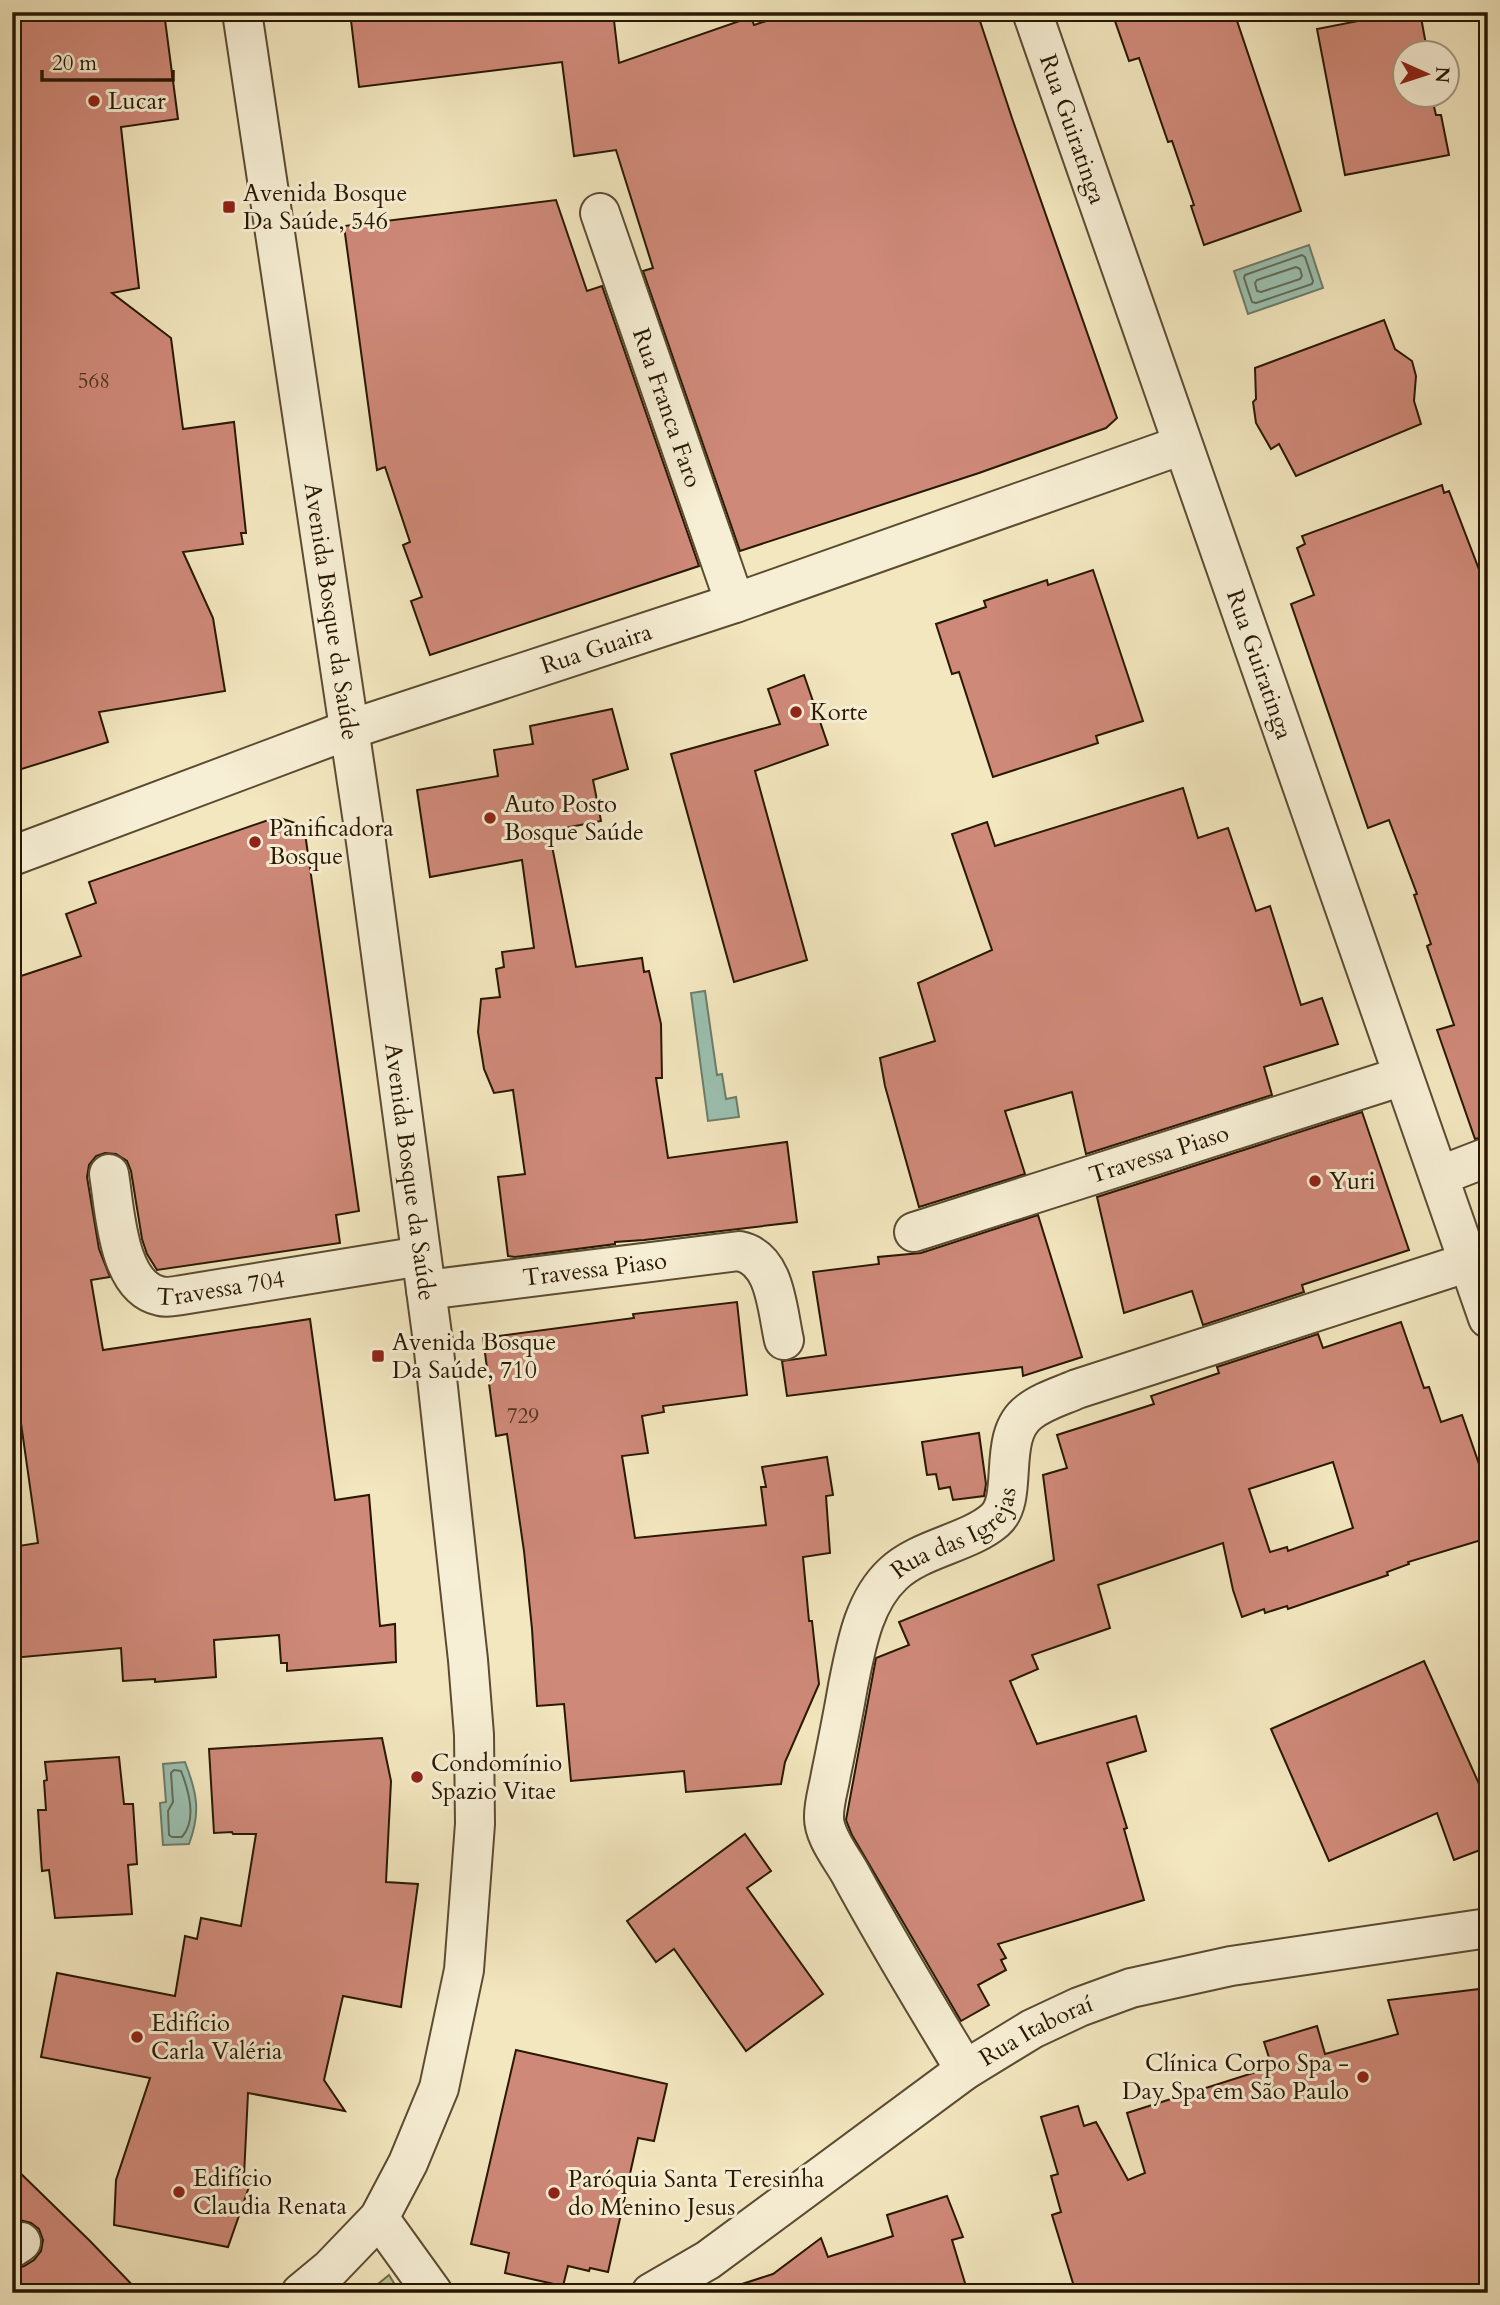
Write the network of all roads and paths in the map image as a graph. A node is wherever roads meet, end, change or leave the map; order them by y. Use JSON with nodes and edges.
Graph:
{"nodes":[{"id":1,"x":242,"y":12,"type":"edge"},
{"id":2,"x":1032,"y":12,"type":"edge"},
{"id":3,"x":600,"y":213,"type":"dead end"},
{"id":4,"x":1182,"y":445,"type":"junction"},
{"id":5,"x":735,"y":603,"type":"junction"},
{"id":6,"x":351,"y":729,"type":"junction"},
{"id":7,"x":12,"y":856,"type":"edge"},
{"id":8,"x":1403,"y":1076,"type":"junction"},
{"id":9,"x":1488,"y":1157,"type":"edge"},
{"id":10,"x":109,"y":1174,"type":"dead end"},
{"id":11,"x":1439,"y":1176,"type":"junction"},
{"id":12,"x":914,"y":1233,"type":"dead end"},
{"id":13,"x":1469,"y":1262,"type":"junction"},
{"id":14,"x":423,"y":1273,"type":"junction"},
{"id":15,"x":1488,"y":1318,"type":"edge"},
{"id":16,"x":784,"y":1340,"type":"dead end"},
{"id":17,"x":1488,"y":1928,"type":"edge"},
{"id":18,"x":965,"y":2070,"type":"junction"},
{"id":19,"x":379,"y":2218,"type":"junction"},
{"id":20,"x":301,"y":2293,"type":"edge"},
{"id":21,"x":433,"y":2293,"type":"edge"},
{"id":22,"x":651,"y":2293,"type":"edge"}],
"edges":[{"from":1,"to":6,"type":"street","name":"Avenida Bosque da Saúde"},
{"from":2,"to":4,"type":"street","name":"Rua Guiratinga"},
{"from":3,"to":5,"type":"street","name":"Rua Franca Faro"},
{"from":4,"to":5,"type":"street","name":"Rua Guaira"},
{"from":4,"to":8,"type":"street","name":"Rua Guiratinga"},
{"from":5,"to":6,"type":"street","name":"Rua Guaira"},
{"from":6,"to":7,"type":"street","name":"Rua Guaira"},
{"from":6,"to":14,"type":"street","name":"Avenida Bosque da Saúde"},
{"from":8,"to":11,"type":"street","name":"Rua Guiratinga"},
{"from":8,"to":12,"type":"street","name":"Travessa Piaso"},
{"from":9,"to":11,"type":"street"},
{"from":10,"to":14,"type":"street","name":"Travessa 704"},
{"from":11,"to":13,"type":"street","name":"Rua Guiratinga"},
{"from":13,"to":15,"type":"street","name":"Rua Guiratinga"},
{"from":13,"to":18,"type":"street","name":"Rua das Igrejas"},
{"from":14,"to":16,"type":"street","name":"Travessa Piaso"},
{"from":14,"to":19,"type":"street","name":"Avenida Bosque da Saúde"},
{"from":17,"to":18,"type":"street","name":"Rua Itaboraí"},
{"from":18,"to":22,"type":"street","name":"Rua Itaboraí"},
{"from":19,"to":20,"type":"street","name":"Avenida Bosque da Saúde"},
{"from":19,"to":21,"type":"street"}]}
